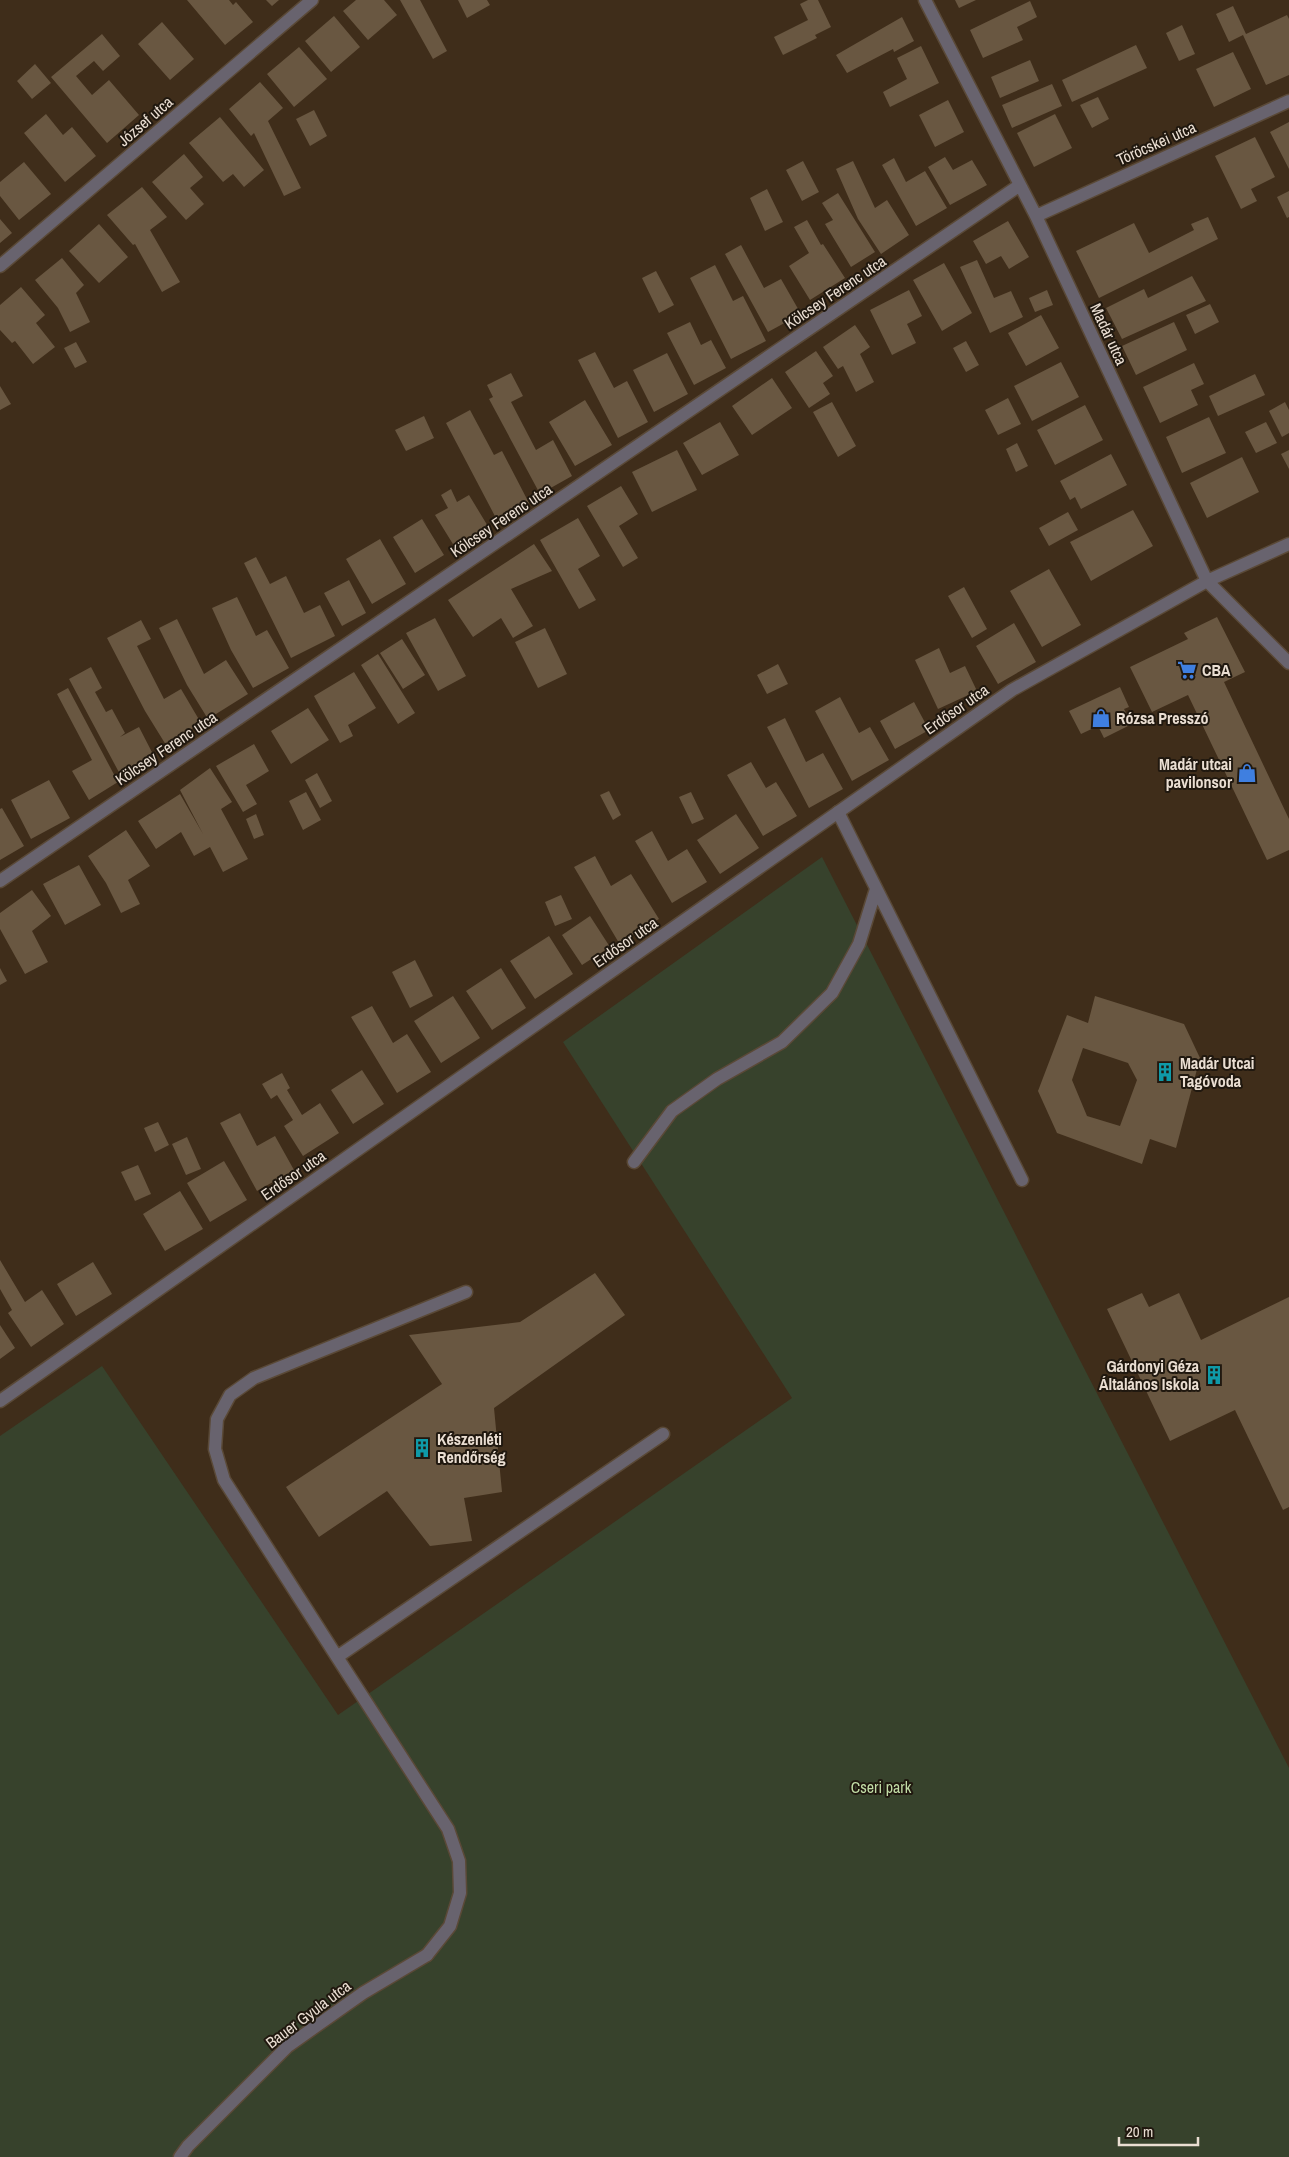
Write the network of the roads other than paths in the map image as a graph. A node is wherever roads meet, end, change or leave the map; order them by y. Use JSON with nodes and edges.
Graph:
{"nodes":[{"id":1,"x":312,"y":0,"type":"edge"},
{"id":2,"x":925,"y":0,"type":"edge"},
{"id":3,"x":1289,"y":101,"type":"edge"},
{"id":4,"x":1020,"y":185,"type":"junction"},
{"id":5,"x":1036,"y":216,"type":"junction"},
{"id":6,"x":0,"y":266,"type":"edge"},
{"id":7,"x":1289,"y":544,"type":"edge"},
{"id":8,"x":1207,"y":581,"type":"junction"},
{"id":9,"x":1289,"y":663,"type":"edge"},
{"id":10,"x":838,"y":812,"type":"junction"},
{"id":11,"x":0,"y":881,"type":"edge"},
{"id":12,"x":876,"y":889,"type":"junction"},
{"id":13,"x":634,"y":1162,"type":"dead end"},
{"id":14,"x":1022,"y":1180,"type":"dead end"},
{"id":15,"x":466,"y":1292,"type":"dead end"},
{"id":16,"x":0,"y":1401,"type":"edge"},
{"id":17,"x":663,"y":1434,"type":"dead end"},
{"id":18,"x":337,"y":1657,"type":"junction"},
{"id":19,"x":180,"y":2157,"type":"edge"}],
"edges":[{"from":1,"to":6,"type":"street","name":"József utca"},
{"from":2,"to":4,"type":"street","name":"Madár utca"},
{"from":3,"to":5,"type":"street","name":"Töröcskei utca"},
{"from":4,"to":5,"type":"street","name":"Madár utca"},
{"from":4,"to":11,"type":"street","name":"Kölcsey Ferenc utca"},
{"from":5,"to":8,"type":"street","name":"Madár utca"},
{"from":7,"to":8,"type":"street","name":"Erdősor utca"},
{"from":8,"to":9,"type":"street","name":"Madár utca"},
{"from":8,"to":10,"type":"street","name":"Erdősor utca"},
{"from":10,"to":12,"type":"street"},
{"from":10,"to":16,"type":"street","name":"Erdősor utca"},
{"from":12,"to":13,"type":"street"},
{"from":12,"to":14,"type":"street"},
{"from":15,"to":18,"type":"street"},
{"from":17,"to":18,"type":"street"},
{"from":18,"to":19,"type":"street","name":"Bauer Gyula utca"}]}
